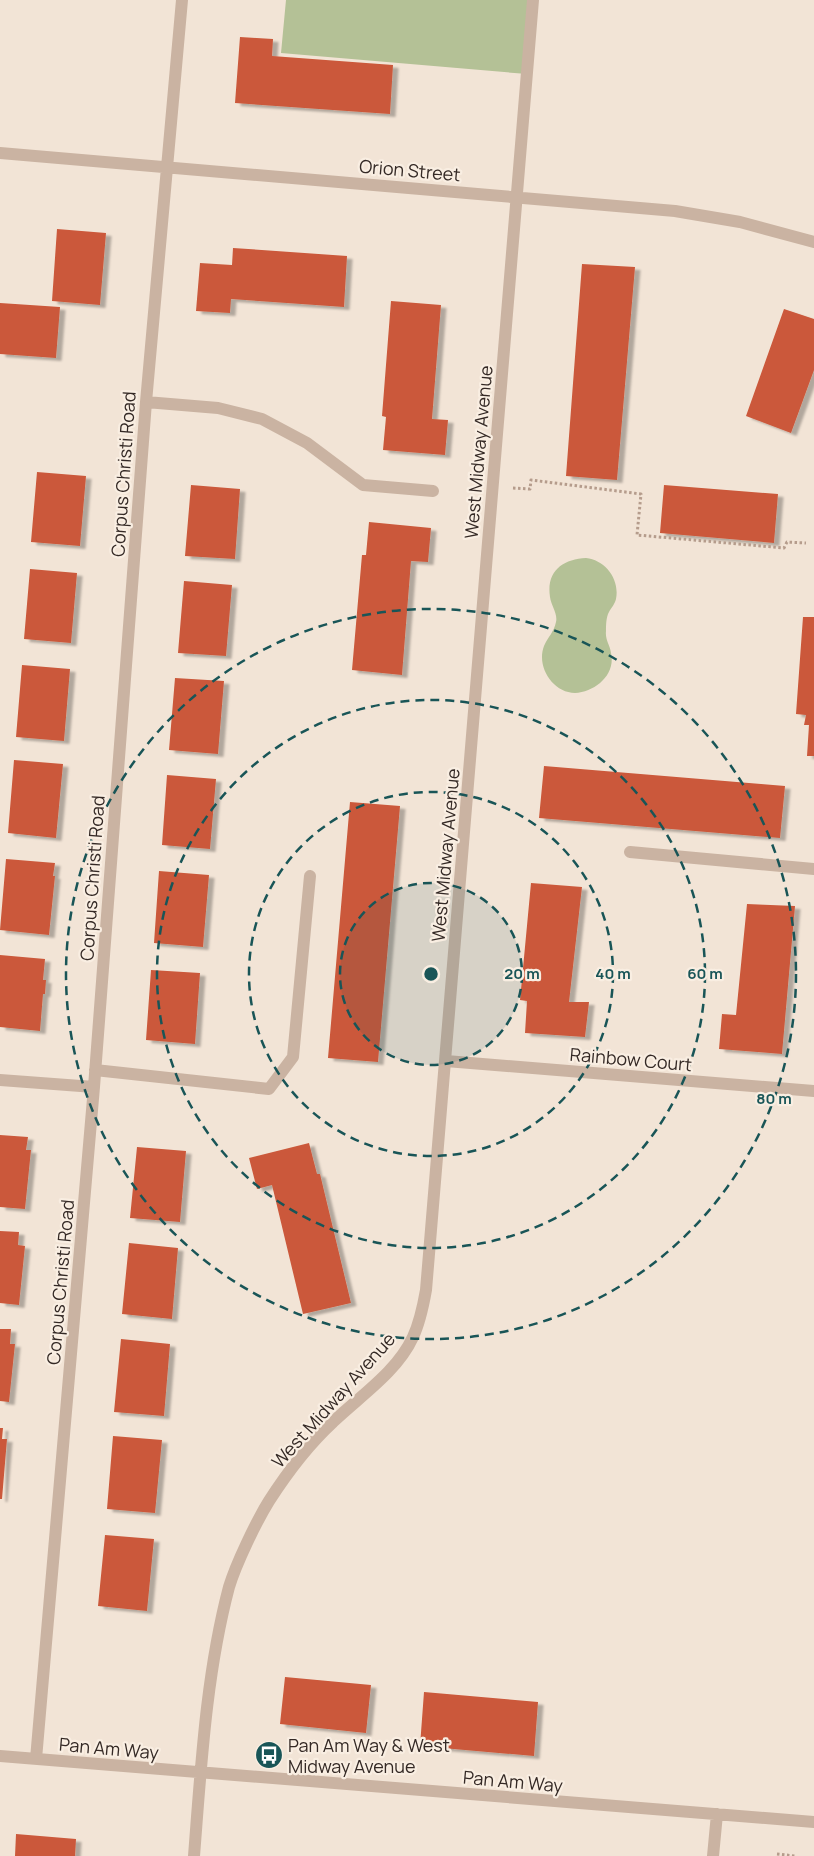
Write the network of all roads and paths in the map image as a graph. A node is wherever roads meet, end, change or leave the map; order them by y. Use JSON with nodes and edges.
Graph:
{"nodes":[{"id":1,"x":182,"y":0,"type":"edge"},
{"id":2,"x":533,"y":0,"type":"edge"},
{"id":3,"x":0,"y":154,"type":"edge"},
{"id":4,"x":167,"y":167,"type":"junction"},
{"id":5,"x":517,"y":197,"type":"junction"},
{"id":6,"x":814,"y":242,"type":"edge"},
{"id":7,"x":146,"y":402,"type":"junction"},
{"id":8,"x":493,"y":487,"type":"junction"},
{"id":9,"x":433,"y":491,"type":"dead end"},
{"id":10,"x":806,"y":543,"type":"dead end"},
{"id":11,"x":630,"y":852,"type":"dead end"},
{"id":12,"x":814,"y":869,"type":"edge"},
{"id":13,"x":310,"y":876,"type":"dead end"},
{"id":14,"x":446,"y":1061,"type":"junction"},
{"id":15,"x":95,"y":1070,"type":"junction"},
{"id":16,"x":0,"y":1080,"type":"edge"},
{"id":17,"x":94,"y":1087,"type":"junction"},
{"id":18,"x":814,"y":1091,"type":"edge"},
{"id":19,"x":0,"y":1756,"type":"edge"},
{"id":20,"x":36,"y":1759,"type":"junction"},
{"id":21,"x":201,"y":1773,"type":"junction"},
{"id":22,"x":717,"y":1814,"type":"junction"},
{"id":23,"x":814,"y":1822,"type":"edge"},
{"id":24,"x":777,"y":1854,"type":"dead end"},
{"id":25,"x":194,"y":1856,"type":"edge"},
{"id":26,"x":714,"y":1856,"type":"edge"},
{"id":27,"x":795,"y":1856,"type":"edge"}],
"edges":[{"from":1,"to":4,"type":"street","name":"Corpus Christi Road"},
{"from":2,"to":5,"type":"street","name":"West Midway Avenue"},
{"from":3,"to":4,"type":"street","name":"Orion Street"},
{"from":4,"to":5,"type":"street","name":"Orion Street"},
{"from":4,"to":7,"type":"street","name":"Corpus Christi Road"},
{"from":5,"to":6,"type":"street","name":"Orion Street"},
{"from":5,"to":8,"type":"street","name":"West Midway Avenue"},
{"from":7,"to":9,"type":"street"},
{"from":7,"to":15,"type":"street","name":"Corpus Christi Road"},
{"from":8,"to":10,"type":"path"},
{"from":8,"to":14,"type":"street","name":"West Midway Avenue"},
{"from":11,"to":12,"type":"street"},
{"from":13,"to":15,"type":"street"},
{"from":14,"to":18,"type":"street","name":"Rainbow Court"},
{"from":14,"to":21,"type":"street","name":"West Midway Avenue"},
{"from":15,"to":17,"type":"street","name":"Corpus Christi Road"},
{"from":16,"to":17,"type":"street"},
{"from":17,"to":20,"type":"street","name":"Corpus Christi Road"},
{"from":19,"to":20,"type":"street","name":"Pan Am Way"},
{"from":20,"to":21,"type":"street","name":"Pan Am Way"},
{"from":21,"to":22,"type":"street","name":"Pan Am Way"},
{"from":21,"to":25,"type":"street","name":"West Midway Avenue"},
{"from":22,"to":23,"type":"street","name":"Pan Am Way"},
{"from":22,"to":26,"type":"street"},
{"from":24,"to":27,"type":"path"}]}
